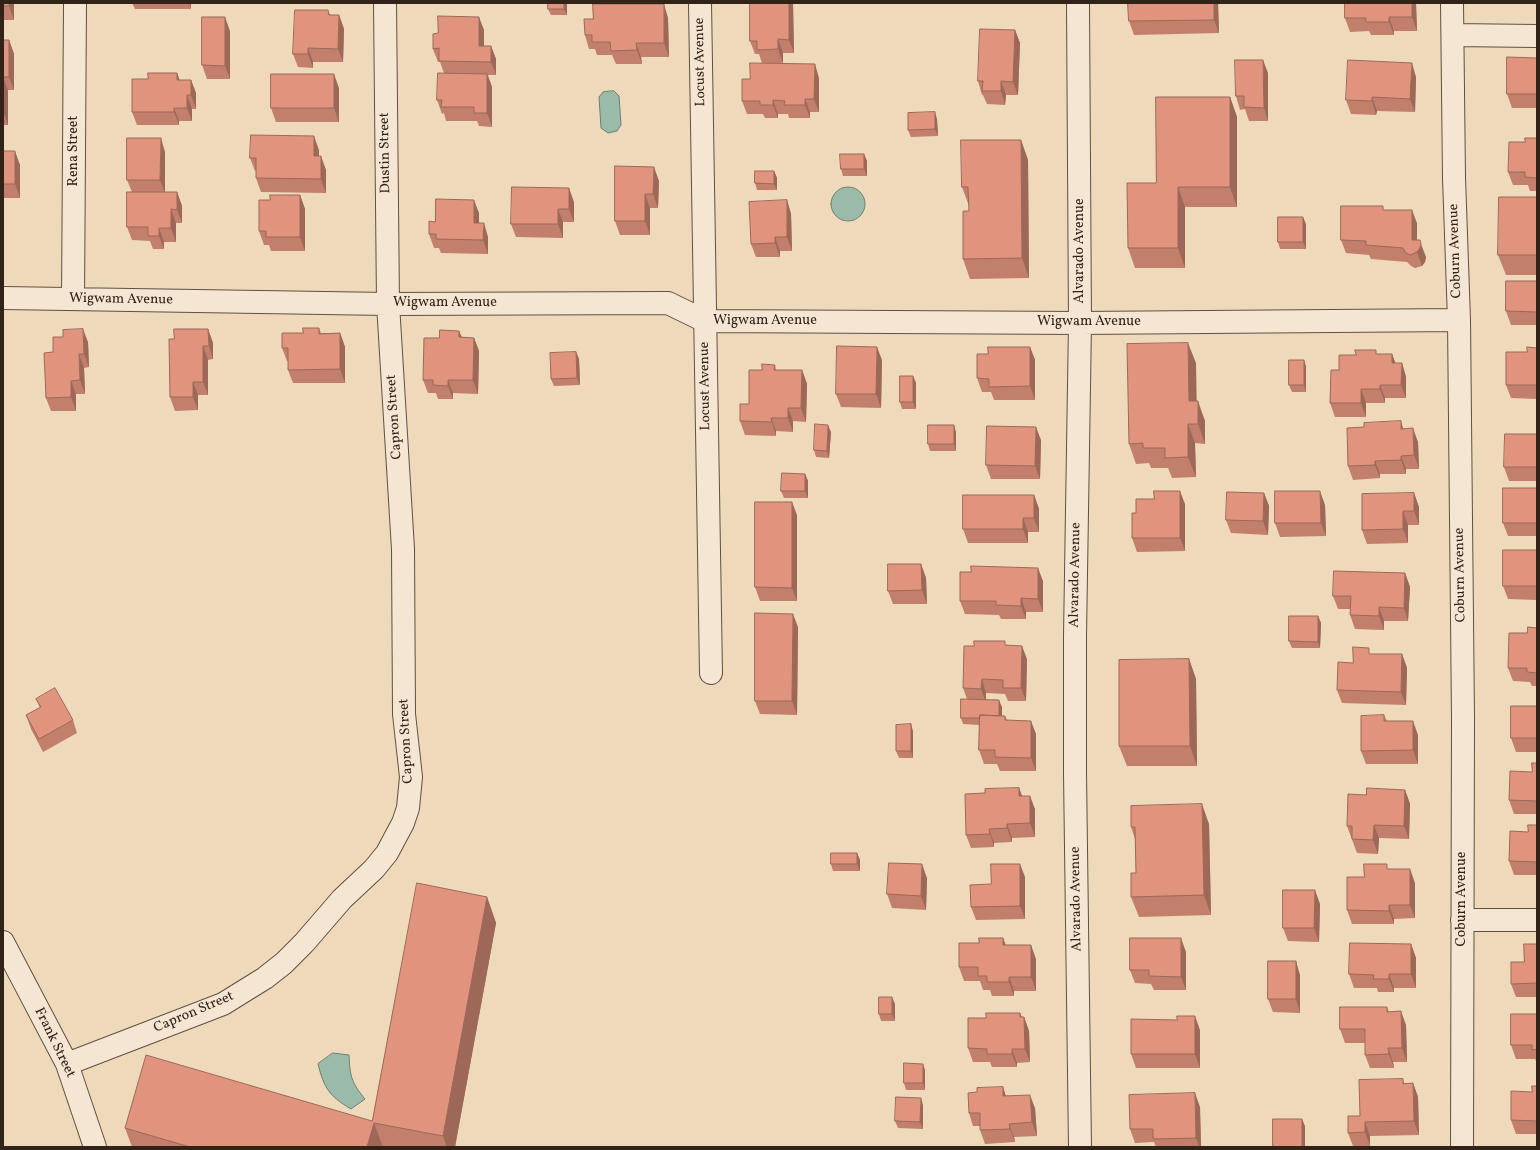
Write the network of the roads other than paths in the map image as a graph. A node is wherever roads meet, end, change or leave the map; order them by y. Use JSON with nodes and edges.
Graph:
{"nodes":[{"id":1,"x":75,"y":3,"type":"edge"},
{"id":2,"x":385,"y":3,"type":"edge"},
{"id":3,"x":700,"y":3,"type":"edge"},
{"id":4,"x":1078,"y":3,"type":"edge"},
{"id":5,"x":1452,"y":3,"type":"edge"},
{"id":6,"x":1453,"y":35,"type":"junction"},
{"id":7,"x":1537,"y":36,"type":"edge"},
{"id":8,"x":3,"y":298,"type":"edge"},
{"id":9,"x":73,"y":300,"type":"junction"},
{"id":10,"x":388,"y":304,"type":"junction"},
{"id":11,"x":1459,"y":320,"type":"junction"},
{"id":12,"x":705,"y":321,"type":"junction"},
{"id":13,"x":1080,"y":323,"type":"junction"},
{"id":14,"x":711,"y":673,"type":"dead end"},
{"id":15,"x":1462,"y":920,"type":"junction"},
{"id":16,"x":1537,"y":920,"type":"edge"},
{"id":17,"x":3,"y":942,"type":"edge"},
{"id":18,"x":67,"y":1064,"type":"junction"},
{"id":19,"x":95,"y":1147,"type":"edge"},
{"id":20,"x":1080,"y":1147,"type":"edge"},
{"id":21,"x":1462,"y":1147,"type":"edge"}],
"edges":[{"from":1,"to":9,"type":"street","name":"Rena Street"},
{"from":2,"to":10,"type":"street","name":"Dustin Street"},
{"from":3,"to":12,"type":"street","name":"Locust Avenue"},
{"from":4,"to":13,"type":"street","name":"Alvarado Avenue"},
{"from":5,"to":6,"type":"street","name":"Coburn Avenue"},
{"from":6,"to":7,"type":"street"},
{"from":6,"to":11,"type":"street","name":"Coburn Avenue"},
{"from":8,"to":9,"type":"street","name":"Wigwam Avenue"},
{"from":9,"to":10,"type":"street","name":"Wigwam Avenue"},
{"from":10,"to":12,"type":"street","name":"Wigwam Avenue"},
{"from":10,"to":18,"type":"street","name":"Capron Street"},
{"from":11,"to":13,"type":"street","name":"Wigwam Avenue"},
{"from":11,"to":15,"type":"street","name":"Coburn Avenue"},
{"from":12,"to":13,"type":"street","name":"Wigwam Avenue"},
{"from":12,"to":14,"type":"street","name":"Locust Avenue"},
{"from":13,"to":20,"type":"street","name":"Alvarado Avenue"},
{"from":15,"to":16,"type":"street"},
{"from":15,"to":21,"type":"street","name":"Coburn Avenue"},
{"from":17,"to":18,"type":"street","name":"Frank Street"},
{"from":18,"to":19,"type":"street","name":"Frank Street"}]}
